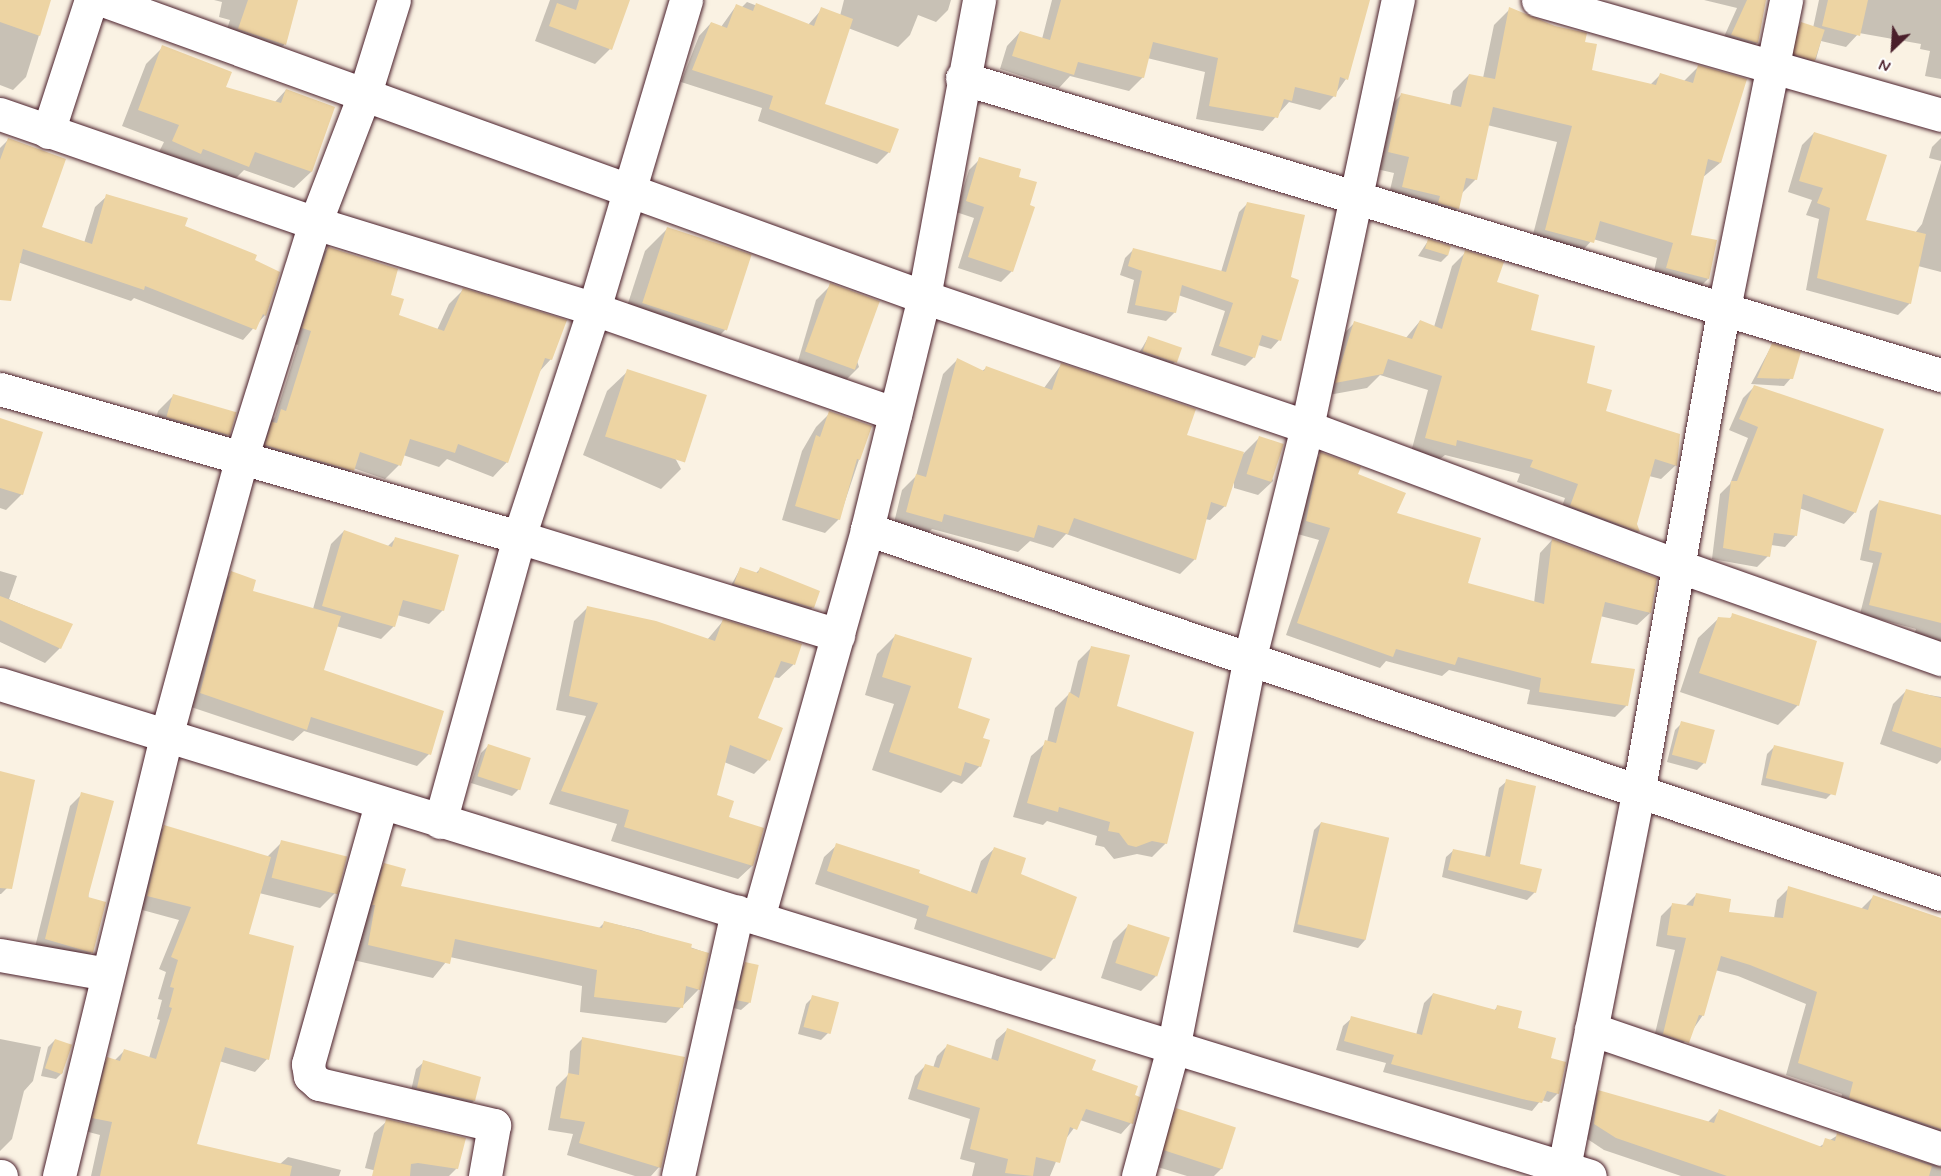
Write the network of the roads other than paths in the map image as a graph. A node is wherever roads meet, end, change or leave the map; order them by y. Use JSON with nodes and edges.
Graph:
{"nodes":[{"id":1,"x":91,"y":0,"type":"edge"},
{"id":2,"x":103,"y":0,"type":"edge"},
{"id":3,"x":394,"y":0,"type":"edge"},
{"id":4,"x":686,"y":0,"type":"edge"},
{"id":5,"x":979,"y":0,"type":"edge"},
{"id":6,"x":1398,"y":0,"type":"edge"},
{"id":7,"x":1538,"y":0,"type":"edge"},
{"id":8,"x":1786,"y":0,"type":"edge"},
{"id":9,"x":1772,"y":69,"type":"junction"},
{"id":10,"x":962,"y":78,"type":"junction"},
{"id":11,"x":365,"y":93,"type":"junction"},
{"id":12,"x":0,"y":114,"type":"edge"},
{"id":13,"x":1941,"y":115,"type":"edge"},
{"id":14,"x":48,"y":132,"type":"junction"},
{"id":15,"x":630,"y":187,"type":"junction"},
{"id":16,"x":1354,"y":196,"type":"junction"},
{"id":17,"x":315,"y":223,"type":"junction"},
{"id":18,"x":924,"y":297,"type":"junction"},
{"id":19,"x":1724,"y":308,"type":"junction"},
{"id":20,"x":594,"y":309,"type":"junction"},
{"id":21,"x":1941,"y":375,"type":"edge"},
{"id":22,"x":0,"y":389,"type":"edge"},
{"id":23,"x":895,"y":414,"type":"junction"},
{"id":24,"x":1306,"y":427,"type":"junction"},
{"id":25,"x":242,"y":456,"type":"junction"},
{"id":26,"x":867,"y":529,"type":"junction"},
{"id":27,"x":519,"y":537,"type":"junction"},
{"id":28,"x":1678,"y":566,"type":"junction"},
{"id":29,"x":838,"y":635,"type":"junction"},
{"id":30,"x":1941,"y":659,"type":"edge"},
{"id":31,"x":1249,"y":661,"type":"junction"},
{"id":32,"x":0,"y":684,"type":"edge"},
{"id":33,"x":167,"y":733,"type":"junction"},
{"id":34,"x":1638,"y":794,"type":"junction"},
{"id":35,"x":381,"y":804,"type":"junction"},
{"id":36,"x":440,"y":822,"type":"junction"},
{"id":37,"x":1941,"y":894,"type":"edge"},
{"id":38,"x":747,"y":915,"type":"junction"},
{"id":39,"x":0,"y":955,"type":"edge"},
{"id":40,"x":107,"y":975,"type":"junction"},
{"id":41,"x":1591,"y":1029,"type":"junction"},
{"id":42,"x":1174,"y":1044,"type":"junction"},
{"id":43,"x":1941,"y":1149,"type":"edge"},
{"id":44,"x":1577,"y":1172,"type":"edge"},
{"id":45,"x":59,"y":1176,"type":"edge"},
{"id":46,"x":485,"y":1176,"type":"edge"},
{"id":47,"x":678,"y":1176,"type":"edge"},
{"id":48,"x":1138,"y":1176,"type":"edge"}],
"edges":[{"from":1,"to":14,"type":"street"},
{"from":2,"to":11,"type":"street"},
{"from":3,"to":11,"type":"street"},
{"from":4,"to":15,"type":"street"},
{"from":5,"to":10,"type":"street"},
{"from":6,"to":16,"type":"street"},
{"from":7,"to":9,"type":"street"},
{"from":8,"to":9,"type":"street"},
{"from":9,"to":13,"type":"street"},
{"from":9,"to":19,"type":"street"},
{"from":10,"to":16,"type":"street"},
{"from":10,"to":18,"type":"street"},
{"from":11,"to":15,"type":"street"},
{"from":11,"to":17,"type":"street"},
{"from":12,"to":14,"type":"street"},
{"from":14,"to":17,"type":"street"},
{"from":15,"to":18,"type":"street"},
{"from":15,"to":20,"type":"street"},
{"from":16,"to":19,"type":"street"},
{"from":16,"to":24,"type":"street"},
{"from":17,"to":20,"type":"street"},
{"from":17,"to":25,"type":"street"},
{"from":18,"to":23,"type":"street"},
{"from":18,"to":24,"type":"street"},
{"from":19,"to":21,"type":"street"},
{"from":19,"to":28,"type":"street"},
{"from":20,"to":23,"type":"street"},
{"from":20,"to":27,"type":"street"},
{"from":22,"to":25,"type":"street"},
{"from":23,"to":26,"type":"street"},
{"from":24,"to":28,"type":"street"},
{"from":24,"to":31,"type":"street"},
{"from":25,"to":27,"type":"street"},
{"from":25,"to":33,"type":"street"},
{"from":26,"to":29,"type":"street"},
{"from":26,"to":31,"type":"street"},
{"from":27,"to":29,"type":"street"},
{"from":27,"to":36,"type":"street"},
{"from":28,"to":30,"type":"street"},
{"from":28,"to":34,"type":"street"},
{"from":29,"to":38,"type":"street"},
{"from":31,"to":34,"type":"street"},
{"from":31,"to":42,"type":"street"},
{"from":32,"to":33,"type":"street"},
{"from":33,"to":35,"type":"street"},
{"from":33,"to":40,"type":"street"},
{"from":34,"to":37,"type":"street"},
{"from":34,"to":41,"type":"street"},
{"from":35,"to":36,"type":"street"},
{"from":35,"to":46,"type":"street"},
{"from":36,"to":38,"type":"street"},
{"from":38,"to":42,"type":"street"},
{"from":38,"to":47,"type":"street"},
{"from":39,"to":40,"type":"street"},
{"from":40,"to":45,"type":"street"},
{"from":41,"to":43,"type":"street"},
{"from":41,"to":44,"type":"street"},
{"from":42,"to":44,"type":"street"},
{"from":42,"to":48,"type":"street"}]}
